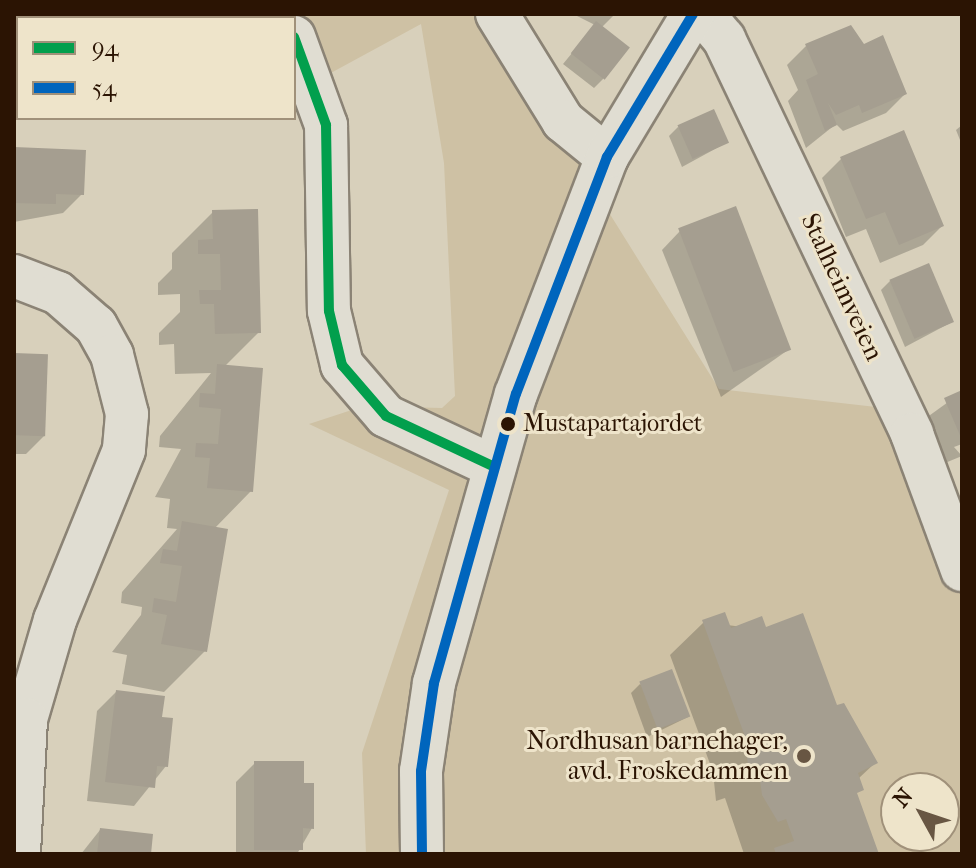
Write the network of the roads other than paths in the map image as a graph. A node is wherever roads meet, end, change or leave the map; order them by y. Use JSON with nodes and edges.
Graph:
{"nodes":[{"id":1,"x":497,"y":14,"type":"edge"},
{"id":2,"x":693,"y":14,"type":"edge"},
{"id":3,"x":703,"y":14,"type":"edge"},
{"id":4,"x":296,"y":42,"type":"edge"},
{"id":5,"x":607,"y":157,"type":"junction"},
{"id":6,"x":14,"y":276,"type":"edge"},
{"id":7,"x":495,"y":467,"type":"junction"},
{"id":8,"x":962,"y":570,"type":"edge"},
{"id":9,"x":19,"y":854,"type":"edge"},
{"id":10,"x":422,"y":854,"type":"edge"}],
"edges":[{"from":1,"to":5,"type":"street"},
{"from":2,"to":5,"type":"street"},
{"from":3,"to":8,"type":"street","name":"Stalheimveien"},
{"from":4,"to":7,"type":"street"},
{"from":5,"to":7,"type":"street"},
{"from":6,"to":9,"type":"street"},
{"from":7,"to":10,"type":"street"}]}
